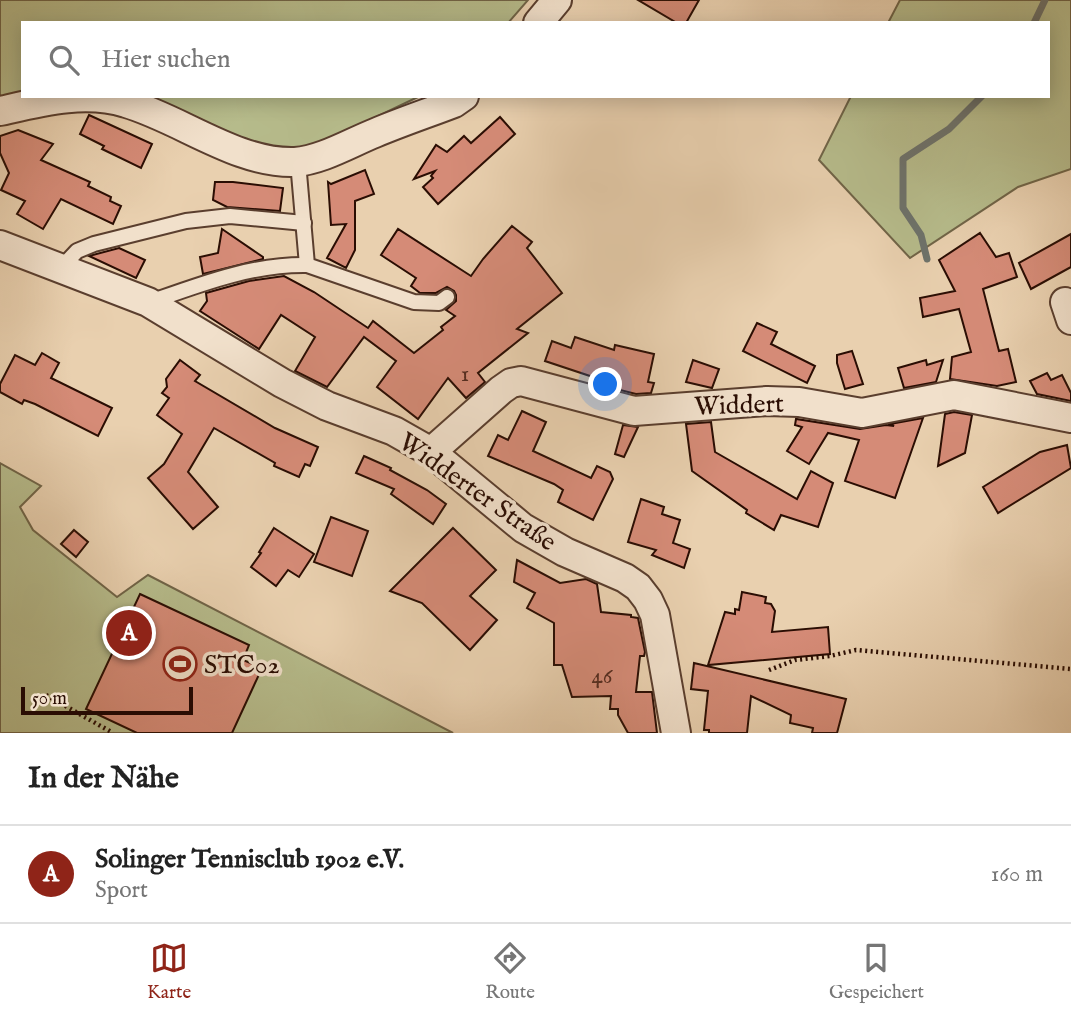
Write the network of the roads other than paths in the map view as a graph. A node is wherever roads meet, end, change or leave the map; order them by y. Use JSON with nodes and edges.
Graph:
{"nodes":[{"id":1,"x":557,"y":0,"type":"edge"},
{"id":2,"x":540,"y":21,"type":"edge"},
{"id":3,"x":461,"y":98,"type":"edge"},
{"id":4,"x":0,"y":111,"type":"edge"},
{"id":5,"x":298,"y":162,"type":"junction"},
{"id":6,"x":304,"y":223,"type":"junction"},
{"id":7,"x":0,"y":245,"type":"edge"},
{"id":8,"x":307,"y":265,"type":"junction"},
{"id":9,"x":61,"y":268,"type":"junction"},
{"id":10,"x":447,"y":297,"type":"dead end"},
{"id":11,"x":148,"y":302,"type":"junction"},
{"id":12,"x":1071,"y":418,"type":"edge"},
{"id":13,"x":431,"y":452,"type":"junction"},
{"id":14,"x":676,"y":733,"type":"edge"}],
"edges":[{"from":1,"to":2,"type":"street"},
{"from":3,"to":5,"type":"street"},
{"from":4,"to":5,"type":"street"},
{"from":5,"to":6,"type":"lane"},
{"from":6,"to":8,"type":"lane"},
{"from":6,"to":9,"type":"lane"},
{"from":7,"to":9,"type":"street","name":"Widderter Straße"},
{"from":8,"to":10,"type":"lane"},
{"from":8,"to":11,"type":"lane"},
{"from":9,"to":11,"type":"street","name":"Widderter Straße"},
{"from":11,"to":13,"type":"street","name":"Widderter Straße"},
{"from":12,"to":13,"type":"street","name":"Widdert"},
{"from":13,"to":14,"type":"street","name":"Widderter Straße"}]}
